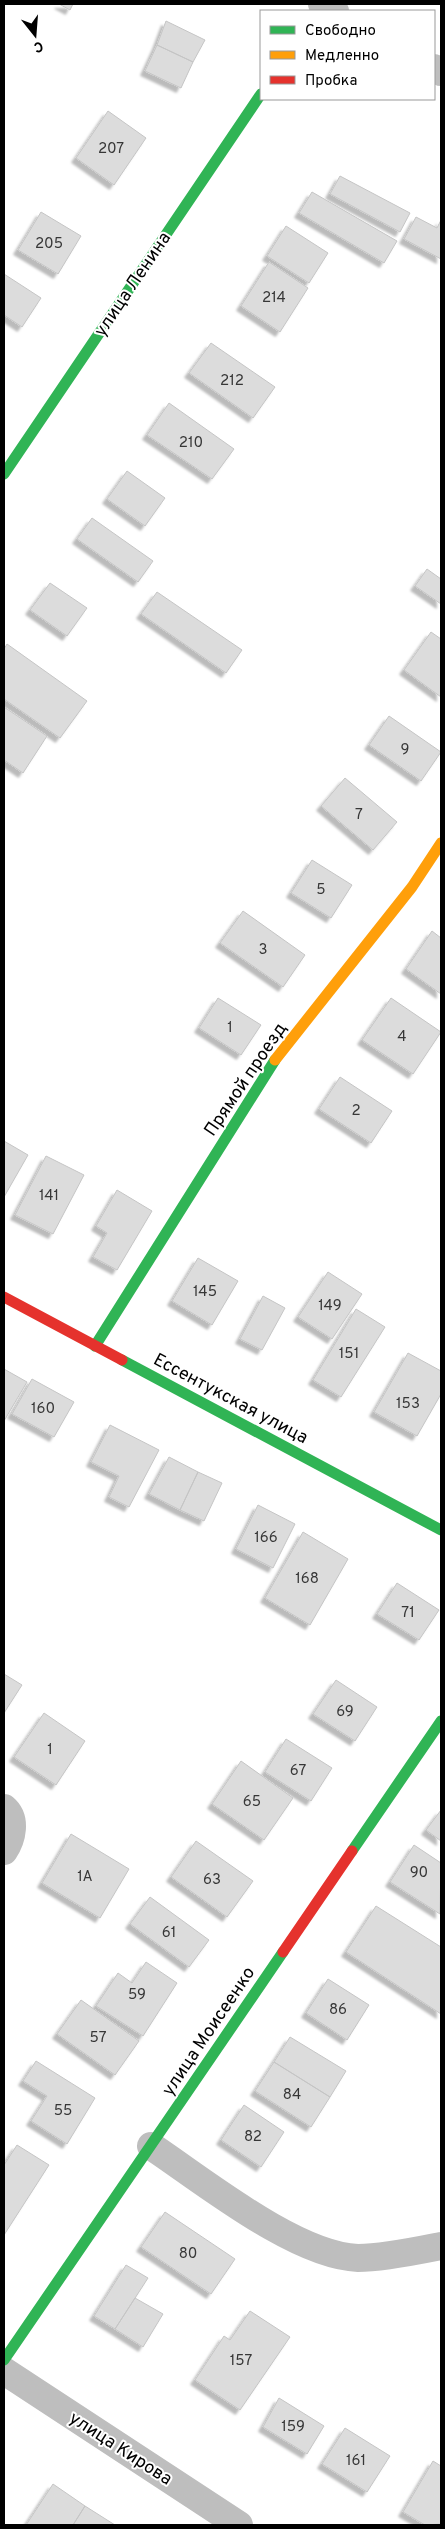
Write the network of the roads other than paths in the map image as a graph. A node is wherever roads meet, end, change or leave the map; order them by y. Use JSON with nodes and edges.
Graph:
{"nodes":[{"id":1,"x":322,"y":4,"type":"edge"},
{"id":2,"x":333,"y":10,"type":"edge"},
{"id":3,"x":260,"y":95,"type":"edge"},
{"id":4,"x":4,"y":474,"type":"edge"},
{"id":5,"x":441,"y":843,"type":"edge"},
{"id":6,"x":4,"y":1297,"type":"edge"},
{"id":7,"x":95,"y":1346,"type":"junction"},
{"id":8,"x":441,"y":1530,"type":"edge"},
{"id":9,"x":441,"y":1721,"type":"edge"},
{"id":10,"x":4,"y":1808,"type":"edge"},
{"id":11,"x":4,"y":1851,"type":"edge"},
{"id":12,"x":151,"y":2146,"type":"junction"},
{"id":13,"x":441,"y":2246,"type":"edge"},
{"id":14,"x":4,"y":2360,"type":"edge"},
{"id":15,"x":4,"y":2371,"type":"edge"},
{"id":16,"x":239,"y":2525,"type":"edge"}],
"edges":[{"from":1,"to":2,"type":"street"},
{"from":3,"to":4,"type":"street","name":"улица Ленина"},
{"from":5,"to":7,"type":"street","name":"Прямой проезд"},
{"from":6,"to":7,"type":"street","name":"Ессентукская улица"},
{"from":7,"to":8,"type":"street","name":"Ессентукская улица"},
{"from":9,"to":12,"type":"street","name":"улица Моисеенко"},
{"from":10,"to":11,"type":"street"},
{"from":12,"to":13,"type":"street"},
{"from":12,"to":14,"type":"street","name":"улица Моисеенко"},
{"from":15,"to":16,"type":"street","name":"улица Кирова"}]}
